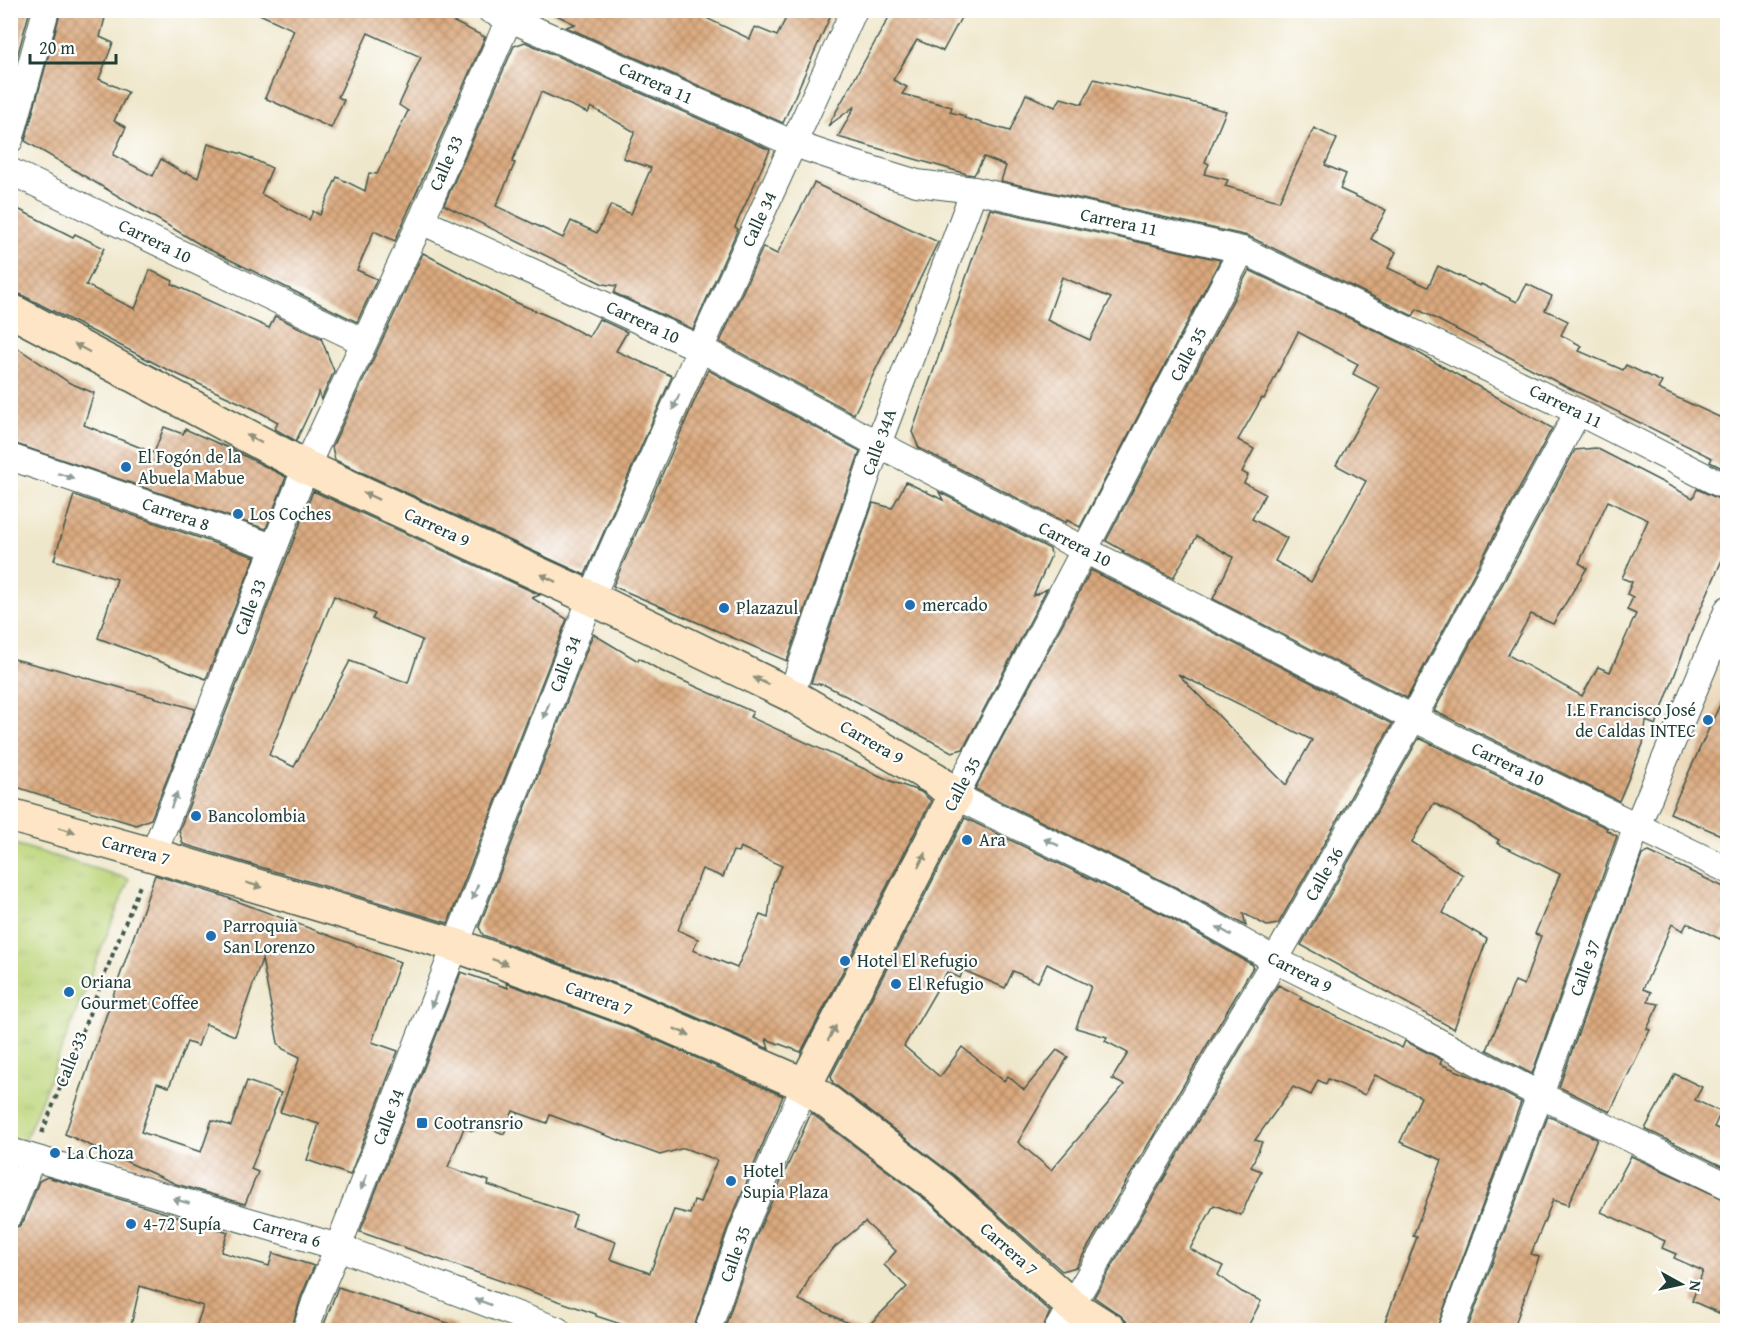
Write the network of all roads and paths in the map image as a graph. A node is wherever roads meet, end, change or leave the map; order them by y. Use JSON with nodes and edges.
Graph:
{"nodes":[{"id":1,"x":45,"y":10,"type":"edge"},
{"id":2,"x":854,"y":10,"type":"edge"},
{"id":3,"x":504,"y":13,"type":"edge"},
{"id":4,"x":12,"y":129,"type":"edge"},
{"id":5,"x":794,"y":144,"type":"junction"},
{"id":6,"x":10,"y":171,"type":"edge"},
{"id":7,"x":974,"y":190,"type":"junction"},
{"id":8,"x":421,"y":221,"type":"junction"},
{"id":9,"x":1242,"y":250,"type":"junction"},
{"id":10,"x":10,"y":310,"type":"edge"},
{"id":11,"x":364,"y":342,"type":"junction"},
{"id":12,"x":700,"y":349,"type":"junction"},
{"id":13,"x":1578,"y":412,"type":"junction"},
{"id":14,"x":878,"y":444,"type":"junction"},
{"id":15,"x":10,"y":458,"type":"edge"},
{"id":16,"x":306,"y":466,"type":"junction"},
{"id":17,"x":1728,"y":488,"type":"edge"},
{"id":18,"x":273,"y":547,"type":"junction"},
{"id":19,"x":1084,"y":549,"type":"junction"},
{"id":20,"x":591,"y":598,"type":"junction"},
{"id":21,"x":1728,"y":609,"type":"edge"},
{"id":22,"x":791,"y":695,"type":"junction"},
{"id":23,"x":1413,"y":718,"type":"junction"},
{"id":24,"x":956,"y":796,"type":"junction"},
{"id":25,"x":10,"y":814,"type":"edge"},
{"id":26,"x":1637,"y":826,"type":"junction"},
{"id":27,"x":153,"y":855,"type":"junction"},
{"id":28,"x":1728,"y":870,"type":"edge"},
{"id":29,"x":455,"y":945,"type":"junction"},
{"id":30,"x":1275,"y":960,"type":"junction"},
{"id":31,"x":805,"y":1085,"type":"junction"},
{"id":32,"x":1540,"y":1095,"type":"junction"},
{"id":33,"x":21,"y":1154,"type":"edge"},
{"id":34,"x":1728,"y":1186,"type":"edge"},
{"id":35,"x":10,"y":1214,"type":"edge"},
{"id":36,"x":339,"y":1246,"type":"junction"},
{"id":37,"x":1065,"y":1318,"type":"edge"},
{"id":38,"x":306,"y":1330,"type":"edge"},
{"id":39,"x":557,"y":1330,"type":"edge"},
{"id":40,"x":708,"y":1330,"type":"edge"},
{"id":41,"x":1110,"y":1330,"type":"edge"},
{"id":42,"x":1451,"y":1330,"type":"edge"}],
"edges":[{"from":1,"to":4,"type":"street"},
{"from":2,"to":5,"type":"street","name":"Calle 34"},
{"from":3,"to":5,"type":"street","name":"Carrera 11"},
{"from":3,"to":8,"type":"street","name":"Calle 33"},
{"from":5,"to":7,"type":"street","name":"Carrera 11"},
{"from":5,"to":12,"type":"street","name":"Calle 34"},
{"from":6,"to":11,"type":"street","name":"Carrera 10"},
{"from":7,"to":9,"type":"street","name":"Carrera 11"},
{"from":7,"to":14,"type":"street","name":"Calle 34A"},
{"from":8,"to":11,"type":"street","name":"Calle 33"},
{"from":8,"to":12,"type":"street","name":"Carrera 10"},
{"from":9,"to":13,"type":"street","name":"Carrera 11"},
{"from":9,"to":19,"type":"street","name":"Calle 35"},
{"from":16,"to":10,"type":"main road","name":"Carrera 9","one_way":true},
{"from":11,"to":16,"type":"street","name":"Calle 33"},
{"from":12,"to":14,"type":"street","name":"Carrera 10"},
{"from":12,"to":20,"type":"street","name":"Calle 34","one_way":true},
{"from":13,"to":17,"type":"street","name":"Carrera 11"},
{"from":13,"to":23,"type":"street","name":"Calle 36"},
{"from":14,"to":19,"type":"street","name":"Carrera 10"},
{"from":14,"to":22,"type":"street","name":"Calle 34A"},
{"from":15,"to":18,"type":"street","name":"Carrera 8","one_way":true},
{"from":16,"to":18,"type":"street","name":"Calle 33"},
{"from":20,"to":16,"type":"main road","name":"Carrera 9","one_way":true},
{"from":27,"to":18,"type":"street","name":"Calle 33","one_way":true},
{"from":19,"to":23,"type":"street","name":"Carrera 10"},
{"from":19,"to":24,"type":"street","name":"Calle 35"},
{"from":22,"to":20,"type":"main road","name":"Carrera 9","one_way":true},
{"from":20,"to":29,"type":"street","name":"Calle 34","one_way":true},
{"from":21,"to":26,"type":"street","name":"Calle 37"},
{"from":22,"to":24,"type":"main road","name":"Carrera 9"},
{"from":23,"to":26,"type":"street","name":"Carrera 10"},
{"from":23,"to":30,"type":"street","name":"Calle 36"},
{"from":30,"to":24,"type":"street","name":"Carrera 9","one_way":true},
{"from":31,"to":24,"type":"main road","name":"Calle 35","one_way":true},
{"from":25,"to":27,"type":"main road","name":"Carrera 7","one_way":true},
{"from":26,"to":28,"type":"street","name":"Carrera 10"},
{"from":26,"to":32,"type":"street","name":"Calle 37"},
{"from":27,"to":29,"type":"main road","name":"Carrera 7","one_way":true},
{"from":27,"to":33,"type":"path","name":"Calle 33"},
{"from":29,"to":31,"type":"main road","name":"Carrera 7","one_way":true},
{"from":29,"to":36,"type":"street","name":"Calle 34","one_way":true},
{"from":30,"to":32,"type":"street","name":"Carrera 9"},
{"from":30,"to":37,"type":"street","name":"Calle 36"},
{"from":31,"to":37,"type":"main road","name":"Carrera 7"},
{"from":31,"to":40,"type":"street","name":"Calle 35"},
{"from":32,"to":34,"type":"street","name":"Carrera 9"},
{"from":32,"to":42,"type":"street","name":"Calle 37"},
{"from":33,"to":35,"type":"street"},
{"from":36,"to":33,"type":"street","name":"Carrera 6","one_way":true},
{"from":36,"to":38,"type":"street","name":"Calle 34"},
{"from":39,"to":36,"type":"street","name":"Carrera 6","one_way":true},
{"from":37,"to":41,"type":"main road","name":"Carrera 7"}]}
